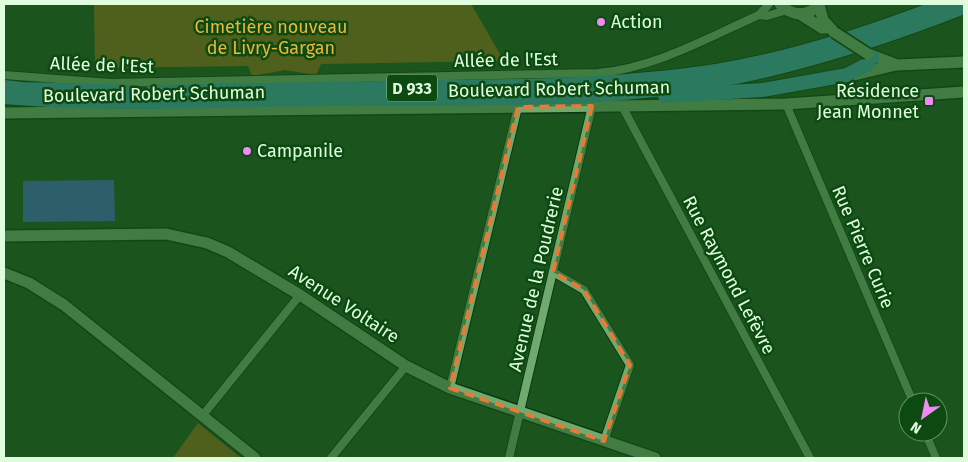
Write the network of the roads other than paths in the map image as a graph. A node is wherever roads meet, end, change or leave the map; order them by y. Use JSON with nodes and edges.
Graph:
{"nodes":[{"id":1,"x":769,"y":4,"type":"edge"},
{"id":2,"x":819,"y":4,"type":"edge"},
{"id":3,"x":944,"y":4,"type":"edge"},
{"id":4,"x":784,"y":7,"type":"edge"},
{"id":5,"x":964,"y":7,"type":"edge"},
{"id":6,"x":800,"y":14,"type":"junction"},
{"id":7,"x":759,"y":15,"type":"junction"},
{"id":8,"x":831,"y":30,"type":"junction"},
{"id":9,"x":870,"y":55,"type":"junction"},
{"id":10,"x":964,"y":62,"type":"edge"},
{"id":11,"x":897,"y":65,"type":"junction"},
{"id":12,"x":4,"y":75,"type":"edge"},
{"id":13,"x":847,"y":75,"type":"junction"},
{"id":14,"x":4,"y":87,"type":"edge"},
{"id":15,"x":633,"y":92,"type":"junction"},
{"id":16,"x":964,"y":92,"type":"edge"},
{"id":17,"x":4,"y":97,"type":"edge"},
{"id":18,"x":786,"y":104,"type":"junction"},
{"id":19,"x":592,"y":106,"type":"junction"},
{"id":20,"x":622,"y":106,"type":"junction"},
{"id":21,"x":518,"y":107,"type":"junction"},
{"id":22,"x":4,"y":114,"type":"edge"},
{"id":23,"x":4,"y":236,"type":"edge"},
{"id":24,"x":553,"y":272,"type":"junction"},
{"id":25,"x":4,"y":273,"type":"edge"},
{"id":26,"x":300,"y":295,"type":"junction"},
{"id":27,"x":406,"y":366,"type":"junction"},
{"id":28,"x":450,"y":388,"type":"junction"},
{"id":29,"x":908,"y":392,"type":"edge"},
{"id":30,"x":520,"y":413,"type":"junction"},
{"id":31,"x":203,"y":415,"type":"junction"},
{"id":32,"x":604,"y":441,"type":"junction"},
{"id":33,"x":929,"y":442,"type":"edge"},
{"id":34,"x":255,"y":458,"type":"edge"},
{"id":35,"x":331,"y":458,"type":"edge"},
{"id":36,"x":509,"y":458,"type":"edge"},
{"id":37,"x":655,"y":458,"type":"edge"},
{"id":38,"x":810,"y":458,"type":"edge"},
{"id":39,"x":936,"y":458,"type":"edge"}],
"edges":[{"from":1,"to":7,"type":"street","name":"Allée de l'Est"},
{"from":2,"to":6,"type":"street"},
{"from":2,"to":8,"type":"street"},
{"from":3,"to":14,"type":"highway","number":"D 933"},
{"from":4,"to":6,"type":"street"},
{"from":4,"to":7,"type":"street","name":"Allée de l'Est"},
{"from":5,"to":15,"type":"highway","number":"D 933"},
{"from":6,"to":8,"type":"street"},
{"from":7,"to":12,"type":"street","name":"Allée de l'Est"},
{"from":8,"to":9,"type":"street","bridge":true},
{"from":9,"to":11,"type":"street"},
{"from":9,"to":13,"type":"highway"},
{"from":10,"to":11,"type":"street"},
{"from":11,"to":13,"type":"street"},
{"from":13,"to":15,"type":"highway"},
{"from":15,"to":17,"type":"highway","number":"D 933"},
{"from":16,"to":18,"type":"street","name":"Boulevard Robert Schuman"},
{"from":18,"to":20,"type":"street","name":"Boulevard Robert Schuman"},
{"from":18,"to":29,"type":"street","name":"Rue Pierre Curie"},
{"from":19,"to":20,"type":"street","name":"Boulevard Robert Schuman"},
{"from":19,"to":21,"type":"street","name":"Boulevard Robert Schuman"},
{"from":19,"to":24,"type":"street","name":"Avenue de la Poudrerie"},
{"from":20,"to":38,"type":"street","name":"Rue Raymond Lefèvre"},
{"from":21,"to":22,"type":"street","name":"Boulevard Robert Schuman"},
{"from":21,"to":28,"type":"street"},
{"from":23,"to":26,"type":"street","name":"Avenue Voltaire"},
{"from":24,"to":30,"type":"street","name":"Avenue de la Poudrerie"},
{"from":24,"to":32,"type":"street"},
{"from":25,"to":31,"type":"street"},
{"from":26,"to":27,"type":"street","name":"Avenue Voltaire"},
{"from":26,"to":31,"type":"street"},
{"from":27,"to":28,"type":"street","name":"Avenue Voltaire"},
{"from":27,"to":35,"type":"street"},
{"from":28,"to":30,"type":"street","name":"Avenue Voltaire"},
{"from":30,"to":32,"type":"street","name":"Avenue Voltaire"},
{"from":30,"to":36,"type":"street","name":"Avenue de la Poudrerie"},
{"from":31,"to":34,"type":"street"},
{"from":32,"to":37,"type":"street","name":"Avenue Voltaire"},
{"from":33,"to":39,"type":"street"}]}
